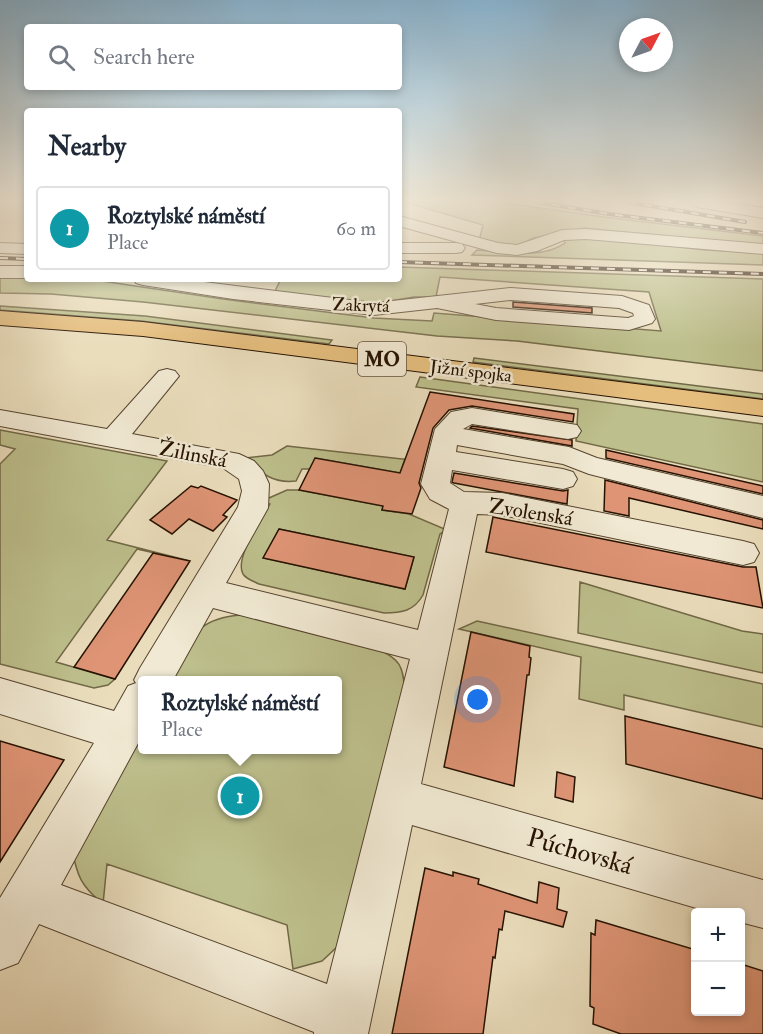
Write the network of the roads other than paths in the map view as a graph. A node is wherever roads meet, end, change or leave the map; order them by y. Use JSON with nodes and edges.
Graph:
{"nodes":[{"id":1,"x":24,"y":272,"type":"edge"},
{"id":2,"x":0,"y":273,"type":"edge"},
{"id":3,"x":162,"y":282,"type":"edge"},
{"id":4,"x":245,"y":282,"type":"edge"},
{"id":5,"x":233,"y":293,"type":"junction"},
{"id":6,"x":0,"y":300,"type":"edge"},
{"id":7,"x":436,"y":302,"type":"junction"},
{"id":8,"x":0,"y":318,"type":"edge"},
{"id":9,"x":167,"y":376,"type":"dead end"},
{"id":10,"x":763,"y":386,"type":"edge"},
{"id":11,"x":763,"y":408,"type":"edge"},
{"id":12,"x":0,"y":418,"type":"edge"},
{"id":13,"x":568,"y":431,"type":"dead end"},
{"id":14,"x":113,"y":439,"type":"junction"},
{"id":15,"x":443,"y":447,"type":"junction"},
{"id":16,"x":563,"y":479,"type":"dead end"},
{"id":17,"x":465,"y":503,"type":"junction"},
{"id":18,"x":763,"y":507,"type":"edge"},
{"id":19,"x":743,"y":553,"type":"dead end"},
{"id":20,"x":205,"y":592,"type":"junction"},
{"id":21,"x":431,"y":649,"type":"junction"},
{"id":22,"x":156,"y":676,"type":"edge"},
{"id":23,"x":4,"y":704,"type":"edge"},
{"id":24,"x":133,"y":716,"type":"edge"},
{"id":25,"x":396,"y":799,"type":"junction"},
{"id":26,"x":28,"y":897,"type":"junction"},
{"id":27,"x":763,"y":904,"type":"edge"},
{"id":28,"x":0,"y":945,"type":"edge"},
{"id":29,"x":343,"y":1026,"type":"edge"}],
"edges":[{"from":1,"to":2,"type":"street"},
{"from":3,"to":5,"type":"street","name":"Zakrytá"},
{"from":4,"to":5,"type":"street"},
{"from":5,"to":7,"type":"street","name":"Zakrytá"},
{"from":6,"to":10,"type":"highway","name":"Jižní spojka","number":"MO"},
{"from":7,"to":7,"type":"street","name":"Zakrytá"},
{"from":8,"to":11,"type":"highway","name":"Jižní spojka","number":"MO"},
{"from":9,"to":14,"type":"street"},
{"from":12,"to":14,"type":"street","name":"Žilinská"},
{"from":13,"to":15,"type":"street"},
{"from":14,"to":20,"type":"street","name":"Žilinská"},
{"from":15,"to":16,"type":"street"},
{"from":15,"to":17,"type":"street"},
{"from":15,"to":18,"type":"street"},
{"from":17,"to":19,"type":"street","name":"Zvolenská"},
{"from":17,"to":21,"type":"street","name":"Zvolenská"},
{"from":20,"to":21,"type":"street"},
{"from":20,"to":22,"type":"street","name":"Žilinská"},
{"from":21,"to":25,"type":"street","name":"Zvolenská"},
{"from":23,"to":24,"type":"street"},
{"from":24,"to":26,"type":"street"},
{"from":25,"to":27,"type":"street","name":"Púchovská"},
{"from":25,"to":29,"type":"street","name":"Zvolenská"},
{"from":26,"to":28,"type":"street"},
{"from":26,"to":29,"type":"street"}]}
